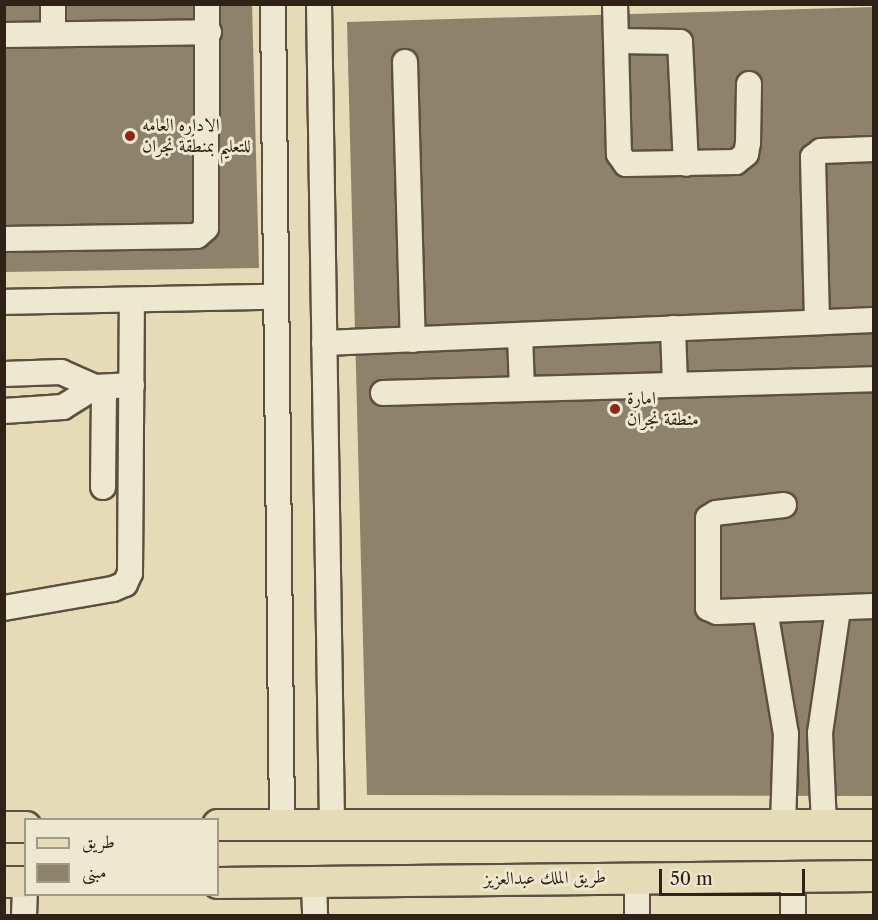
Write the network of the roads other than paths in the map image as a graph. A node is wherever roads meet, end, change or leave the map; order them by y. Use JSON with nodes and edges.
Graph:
{"nodes":[{"id":1,"x":53,"y":4,"type":"edge"},
{"id":2,"x":207,"y":4,"type":"edge"},
{"id":3,"x":273,"y":4,"type":"edge"},
{"id":4,"x":320,"y":4,"type":"edge"},
{"id":5,"x":615,"y":4,"type":"edge"},
{"id":6,"x":209,"y":32,"type":"junction"},
{"id":7,"x":53,"y":34,"type":"junction"},
{"id":8,"x":4,"y":35,"type":"edge"},
{"id":9,"x":616,"y":41,"type":"junction"},
{"id":10,"x":405,"y":62,"type":"dead end"},
{"id":11,"x":749,"y":84,"type":"dead end"},
{"id":12,"x":873,"y":149,"type":"edge"},
{"id":13,"x":686,"y":164,"type":"junction"},
{"id":14,"x":4,"y":239,"type":"edge"},
{"id":15,"x":273,"y":297,"type":"junction"},
{"id":16,"x":132,"y":300,"type":"junction"},
{"id":17,"x":4,"y":302,"type":"edge"},
{"id":18,"x":873,"y":320,"type":"edge"},
{"id":19,"x":817,"y":322,"type":"junction"},
{"id":20,"x":673,"y":328,"type":"junction"},
{"id":21,"x":520,"y":335,"type":"junction"},
{"id":22,"x":413,"y":340,"type":"junction"},
{"id":23,"x":324,"y":344,"type":"junction"},
{"id":24,"x":42,"y":372,"type":"junction"},
{"id":25,"x":4,"y":374,"type":"edge"},
{"id":26,"x":873,"y":379,"type":"edge"},
{"id":27,"x":675,"y":384,"type":"junction"},
{"id":28,"x":132,"y":385,"type":"junction"},
{"id":29,"x":99,"y":387,"type":"junction"},
{"id":30,"x":522,"y":389,"type":"junction"},
{"id":31,"x":383,"y":393,"type":"dead end"},
{"id":32,"x":43,"y":408,"type":"junction"},
{"id":33,"x":4,"y":411,"type":"edge"},
{"id":34,"x":103,"y":487,"type":"dead end"},
{"id":35,"x":784,"y":505,"type":"dead end"},
{"id":36,"x":873,"y":606,"type":"edge"},
{"id":37,"x":4,"y":608,"type":"edge"},
{"id":38,"x":838,"y":609,"type":"junction"},
{"id":39,"x":765,"y":610,"type":"junction"},
{"id":40,"x":820,"y":733,"type":"junction"},
{"id":41,"x":786,"y":734,"type":"junction"},
{"id":42,"x":332,"y":823,"type":"junction"},
{"id":43,"x":282,"y":824,"type":"junction"},
{"id":44,"x":219,"y":825,"type":"edge"},
{"id":45,"x":783,"y":825,"type":"junction"},
{"id":46,"x":824,"y":825,"type":"junction"},
{"id":47,"x":873,"y":825,"type":"edge"},
{"id":48,"x":4,"y":827,"type":"edge"},
{"id":49,"x":24,"y":827,"type":"edge"},
{"id":50,"x":637,"y":876,"type":"junction"},
{"id":51,"x":793,"y":876,"type":"junction"},
{"id":52,"x":873,"y":876,"type":"edge"},
{"id":53,"x":4,"y":882,"type":"edge"},
{"id":54,"x":24,"y":882,"type":"edge"},
{"id":55,"x":219,"y":883,"type":"edge"},
{"id":56,"x":314,"y":883,"type":"junction"},
{"id":57,"x":25,"y":896,"type":"edge"},
{"id":58,"x":24,"y":915,"type":"edge"},
{"id":59,"x":315,"y":915,"type":"edge"},
{"id":60,"x":637,"y":915,"type":"edge"},
{"id":61,"x":793,"y":915,"type":"edge"}],
"edges":[{"from":1,"to":7,"type":"street"},
{"from":2,"to":6,"type":"street"},
{"from":3,"to":15,"type":"street"},
{"from":4,"to":23,"type":"street"},
{"from":5,"to":9,"type":"street"},
{"from":6,"to":7,"type":"street"},
{"from":6,"to":14,"type":"street"},
{"from":7,"to":8,"type":"street"},
{"from":9,"to":13,"type":"street"},
{"from":9,"to":13,"type":"street"},
{"from":10,"to":22,"type":"street"},
{"from":11,"to":13,"type":"street"},
{"from":12,"to":19,"type":"street"},
{"from":15,"to":16,"type":"street"},
{"from":15,"to":43,"type":"street"},
{"from":16,"to":17,"type":"street"},
{"from":16,"to":28,"type":"street"},
{"from":18,"to":19,"type":"street"},
{"from":19,"to":20,"type":"street"},
{"from":20,"to":21,"type":"street"},
{"from":20,"to":27,"type":"street"},
{"from":21,"to":22,"type":"street"},
{"from":21,"to":30,"type":"street"},
{"from":22,"to":23,"type":"street"},
{"from":23,"to":42,"type":"street"},
{"from":24,"to":25,"type":"street"},
{"from":24,"to":29,"type":"street"},
{"from":24,"to":32,"type":"street"},
{"from":26,"to":27,"type":"street"},
{"from":27,"to":30,"type":"street"},
{"from":28,"to":29,"type":"street"},
{"from":28,"to":37,"type":"street"},
{"from":29,"to":32,"type":"street"},
{"from":29,"to":34,"type":"street"},
{"from":30,"to":31,"type":"street"},
{"from":32,"to":33,"type":"street"},
{"from":35,"to":39,"type":"street"},
{"from":36,"to":38,"type":"street"},
{"from":38,"to":39,"type":"street"},
{"from":38,"to":40,"type":"street"},
{"from":39,"to":41,"type":"street"},
{"from":40,"to":41,"type":"street"},
{"from":40,"to":46,"type":"street"},
{"from":41,"to":45,"type":"street"},
{"from":42,"to":43,"type":"main road"},
{"from":42,"to":45,"type":"main road"},
{"from":43,"to":44,"type":"main road"},
{"from":45,"to":46,"type":"main road"},
{"from":46,"to":47,"type":"main road"},
{"from":48,"to":49,"type":"main road"},
{"from":50,"to":51,"type":"main road","name":"طريق الملك عبدالعزيز"},
{"from":50,"to":56,"type":"main road","name":"طريق الملك عبدالعزيز"},
{"from":50,"to":60,"type":"street"},
{"from":51,"to":52,"type":"main road","name":"طريق الملك عبدالعزيز"},
{"from":51,"to":61,"type":"street"},
{"from":53,"to":54,"type":"main road"},
{"from":55,"to":56,"type":"main road","name":"طريق الملك عبدالعزيز"},
{"from":56,"to":59,"type":"street"},
{"from":57,"to":58,"type":"street"}]}
